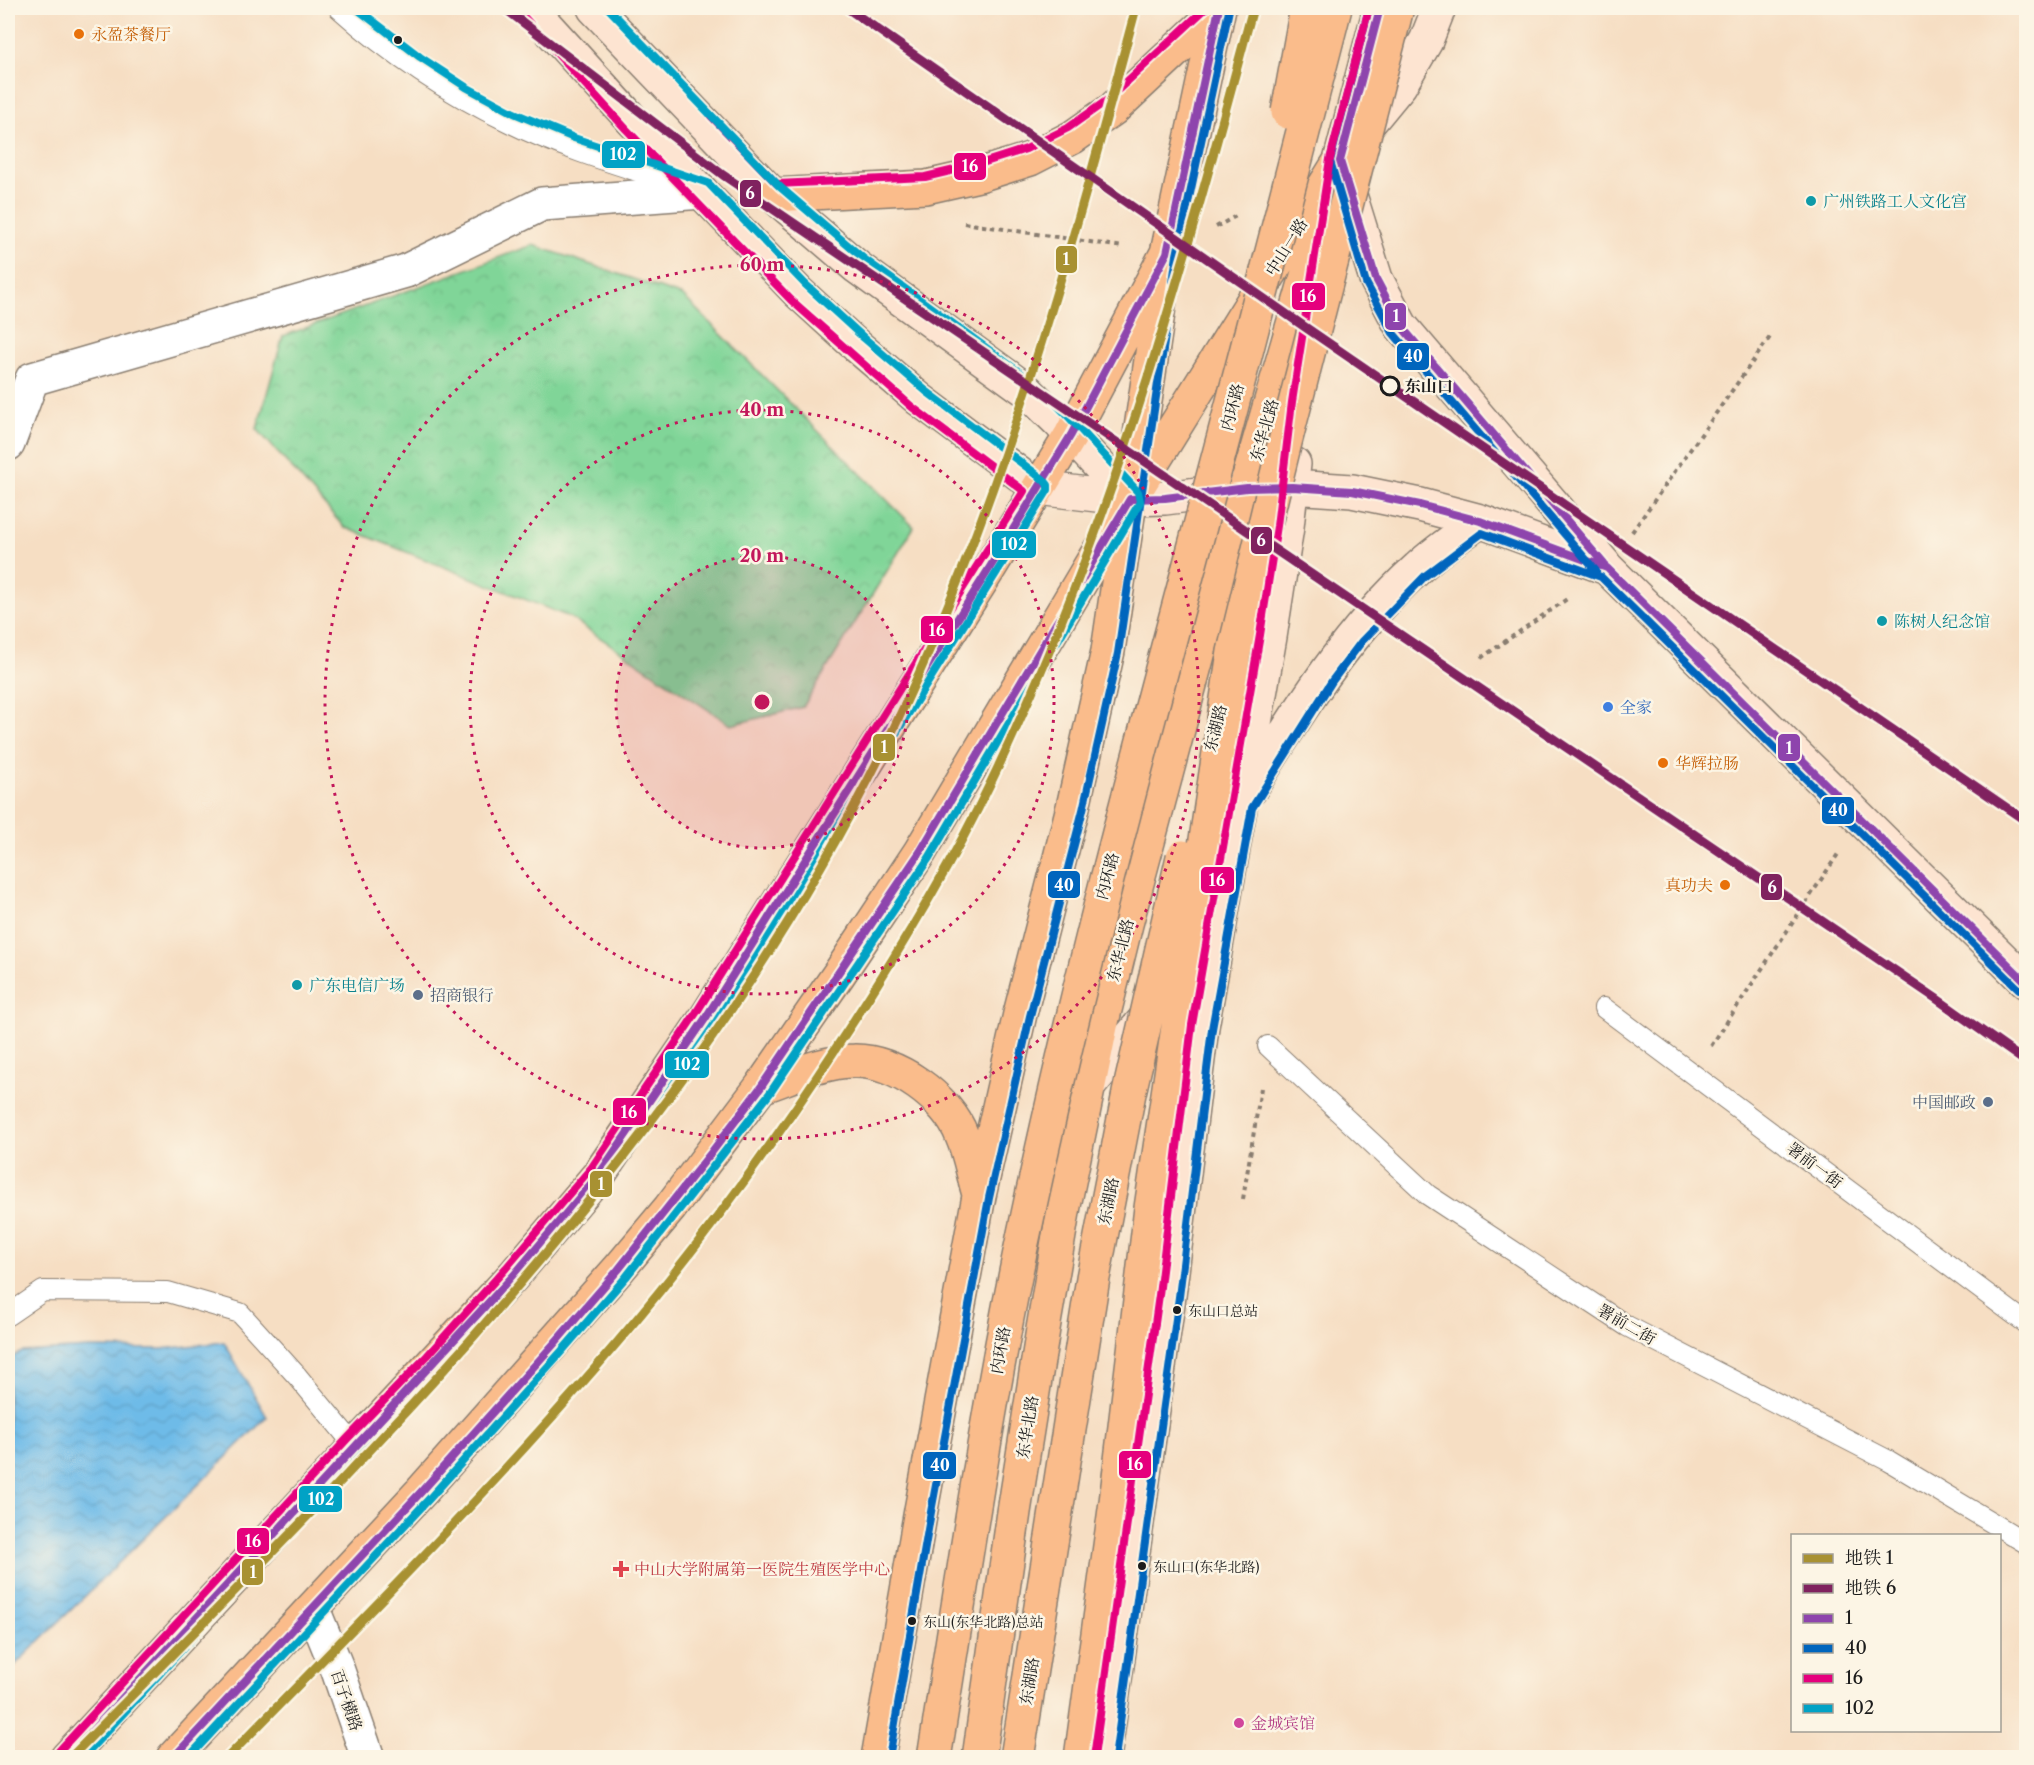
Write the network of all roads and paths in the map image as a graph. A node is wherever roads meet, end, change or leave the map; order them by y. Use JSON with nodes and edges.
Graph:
{"nodes":[{"id":1,"x":339,"y":8,"type":"edge"},
{"id":2,"x":530,"y":8,"type":"edge"},
{"id":3,"x":594,"y":8,"type":"edge"},
{"id":4,"x":1306,"y":8,"type":"edge"},
{"id":5,"x":1335,"y":8,"type":"edge"},
{"id":6,"x":1380,"y":8,"type":"edge"},
{"id":7,"x":1397,"y":8,"type":"edge"},
{"id":8,"x":1439,"y":8,"type":"edge"},
{"id":9,"x":1218,"y":9,"type":"edge"},
{"id":10,"x":1340,"y":161,"type":"junction"},
{"id":11,"x":702,"y":192,"type":"junction"},
{"id":12,"x":773,"y":195,"type":"junction"},
{"id":13,"x":1238,"y":215,"type":"dead end"},
{"id":14,"x":958,"y":222,"type":"dead end"},
{"id":15,"x":1167,"y":253,"type":"junction"},
{"id":16,"x":1770,"y":337,"type":"dead end"},
{"id":17,"x":1241,"y":374,"type":"junction"},
{"id":18,"x":1071,"y":435,"type":"junction"},
{"id":19,"x":8,"y":444,"type":"edge"},
{"id":20,"x":1292,"y":487,"type":"junction"},
{"id":21,"x":1038,"y":488,"type":"junction"},
{"id":22,"x":1247,"y":488,"type":"junction"},
{"id":23,"x":1131,"y":499,"type":"junction"},
{"id":24,"x":1480,"y":521,"type":"junction"},
{"id":25,"x":1607,"y":568,"type":"junction"},
{"id":26,"x":1234,"y":652,"type":"junction"},
{"id":27,"x":1481,"y":658,"type":"dead end"},
{"id":28,"x":1242,"y":804,"type":"junction"},
{"id":29,"x":1861,"y":819,"type":"junction"},
{"id":30,"x":1217,"y":934,"type":"junction"},
{"id":31,"x":2026,"y":982,"type":"edge"},
{"id":32,"x":1604,"y":1008,"type":"dead end"},
{"id":33,"x":1268,"y":1046,"type":"joint"},
{"id":34,"x":1693,"y":1074,"type":"junction"},
{"id":35,"x":761,"y":1087,"type":"junction"},
{"id":36,"x":1087,"y":1088,"type":"junction"},
{"id":37,"x":980,"y":1196,"type":"junction"},
{"id":38,"x":1243,"y":1199,"type":"dead end"},
{"id":39,"x":8,"y":1316,"type":"edge"},
{"id":40,"x":2026,"y":1323,"type":"edge"},
{"id":41,"x":354,"y":1446,"type":"junction"},
{"id":42,"x":2026,"y":1543,"type":"edge"},
{"id":43,"x":313,"y":1609,"type":"junction"},
{"id":44,"x":67,"y":1758,"type":"edge"},
{"id":45,"x":172,"y":1758,"type":"edge"},
{"id":46,"x":368,"y":1758,"type":"edge"},
{"id":47,"x":878,"y":1758,"type":"edge"},
{"id":48,"x":934,"y":1758,"type":"edge"},
{"id":49,"x":979,"y":1758,"type":"edge"},
{"id":50,"x":1017,"y":1758,"type":"edge"},
{"id":51,"x":1081,"y":1758,"type":"edge"},
{"id":52,"x":1104,"y":1758,"type":"edge"}],
"edges":[{"from":1,"to":11,"type":"lane"},
{"from":2,"to":11,"type":"main road"},
{"from":3,"to":12,"type":"main road"},
{"from":4,"to":17,"type":"main road","bridge":true},
{"from":5,"to":17,"type":"main road","name":"内环路","bridge":true},
{"from":6,"to":10,"type":"main road","name":"中山一路"},
{"from":7,"to":26,"type":"main road","bridge":true},
{"from":8,"to":10,"type":"main road"},
{"from":9,"to":12,"type":"main road"},
{"from":9,"to":15,"type":"main road"},
{"from":10,"to":20,"type":"main road"},
{"from":10,"to":22,"type":"main road","name":"东华北路"},
{"from":10,"to":23,"type":"main road","name":"中山一路"},
{"from":10,"to":25,"type":"main road"},
{"from":11,"to":19,"type":"street"},
{"from":11,"to":21,"type":"main road"},
{"from":12,"to":18,"type":"main road"},
{"from":13,"to":15,"type":"path"},
{"from":14,"to":15,"type":"path"},
{"from":15,"to":18,"type":"main road"},
{"from":15,"to":23,"type":"main road"},
{"from":16,"to":25,"type":"path"},
{"from":17,"to":48,"type":"main road","name":"内环路","bridge":true},
{"from":18,"to":21,"type":"main road"},
{"from":18,"to":23,"type":"main road"},
{"from":20,"to":22,"type":"main road"},
{"from":20,"to":24,"type":"main road"},
{"from":20,"to":28,"type":"main road"},
{"from":21,"to":23,"type":"main road"},
{"from":21,"to":41,"type":"main road"},
{"from":22,"to":23,"type":"main road"},
{"from":22,"to":36,"type":"main road","name":"东华北路"},
{"from":23,"to":35,"type":"main road","name":"中山一路"},
{"from":23,"to":37,"type":"main road"},
{"from":24,"to":25,"type":"main road"},
{"from":24,"to":28,"type":"main road"},
{"from":25,"to":27,"type":"path"},
{"from":25,"to":29,"type":"main road"},
{"from":26,"to":50,"type":"main road","name":"东湖路","bridge":true},
{"from":26,"to":51,"type":"main road","bridge":true},
{"from":28,"to":30,"type":"main road"},
{"from":29,"to":31,"type":"main road"},
{"from":29,"to":34,"type":"path"},
{"from":30,"to":36,"type":"main road"},
{"from":30,"to":52,"type":"main road"},
{"from":32,"to":34,"type":"lane","name":"署前一街"},
{"from":33,"to":38,"type":"path"},
{"from":33,"to":42,"type":"lane","name":"署前二街"},
{"from":34,"to":40,"type":"lane","name":"署前一街"},
{"from":35,"to":37,"type":"main road"},
{"from":35,"to":43,"type":"main road","name":"中山一路"},
{"from":36,"to":49,"type":"main road","name":"东华北路"},
{"from":37,"to":47,"type":"main road"},
{"from":39,"to":41,"type":"lane"},
{"from":41,"to":44,"type":"main road"},
{"from":43,"to":45,"type":"main road","name":"中山一路"},
{"from":43,"to":46,"type":"street","name":"百子横路"}]}
